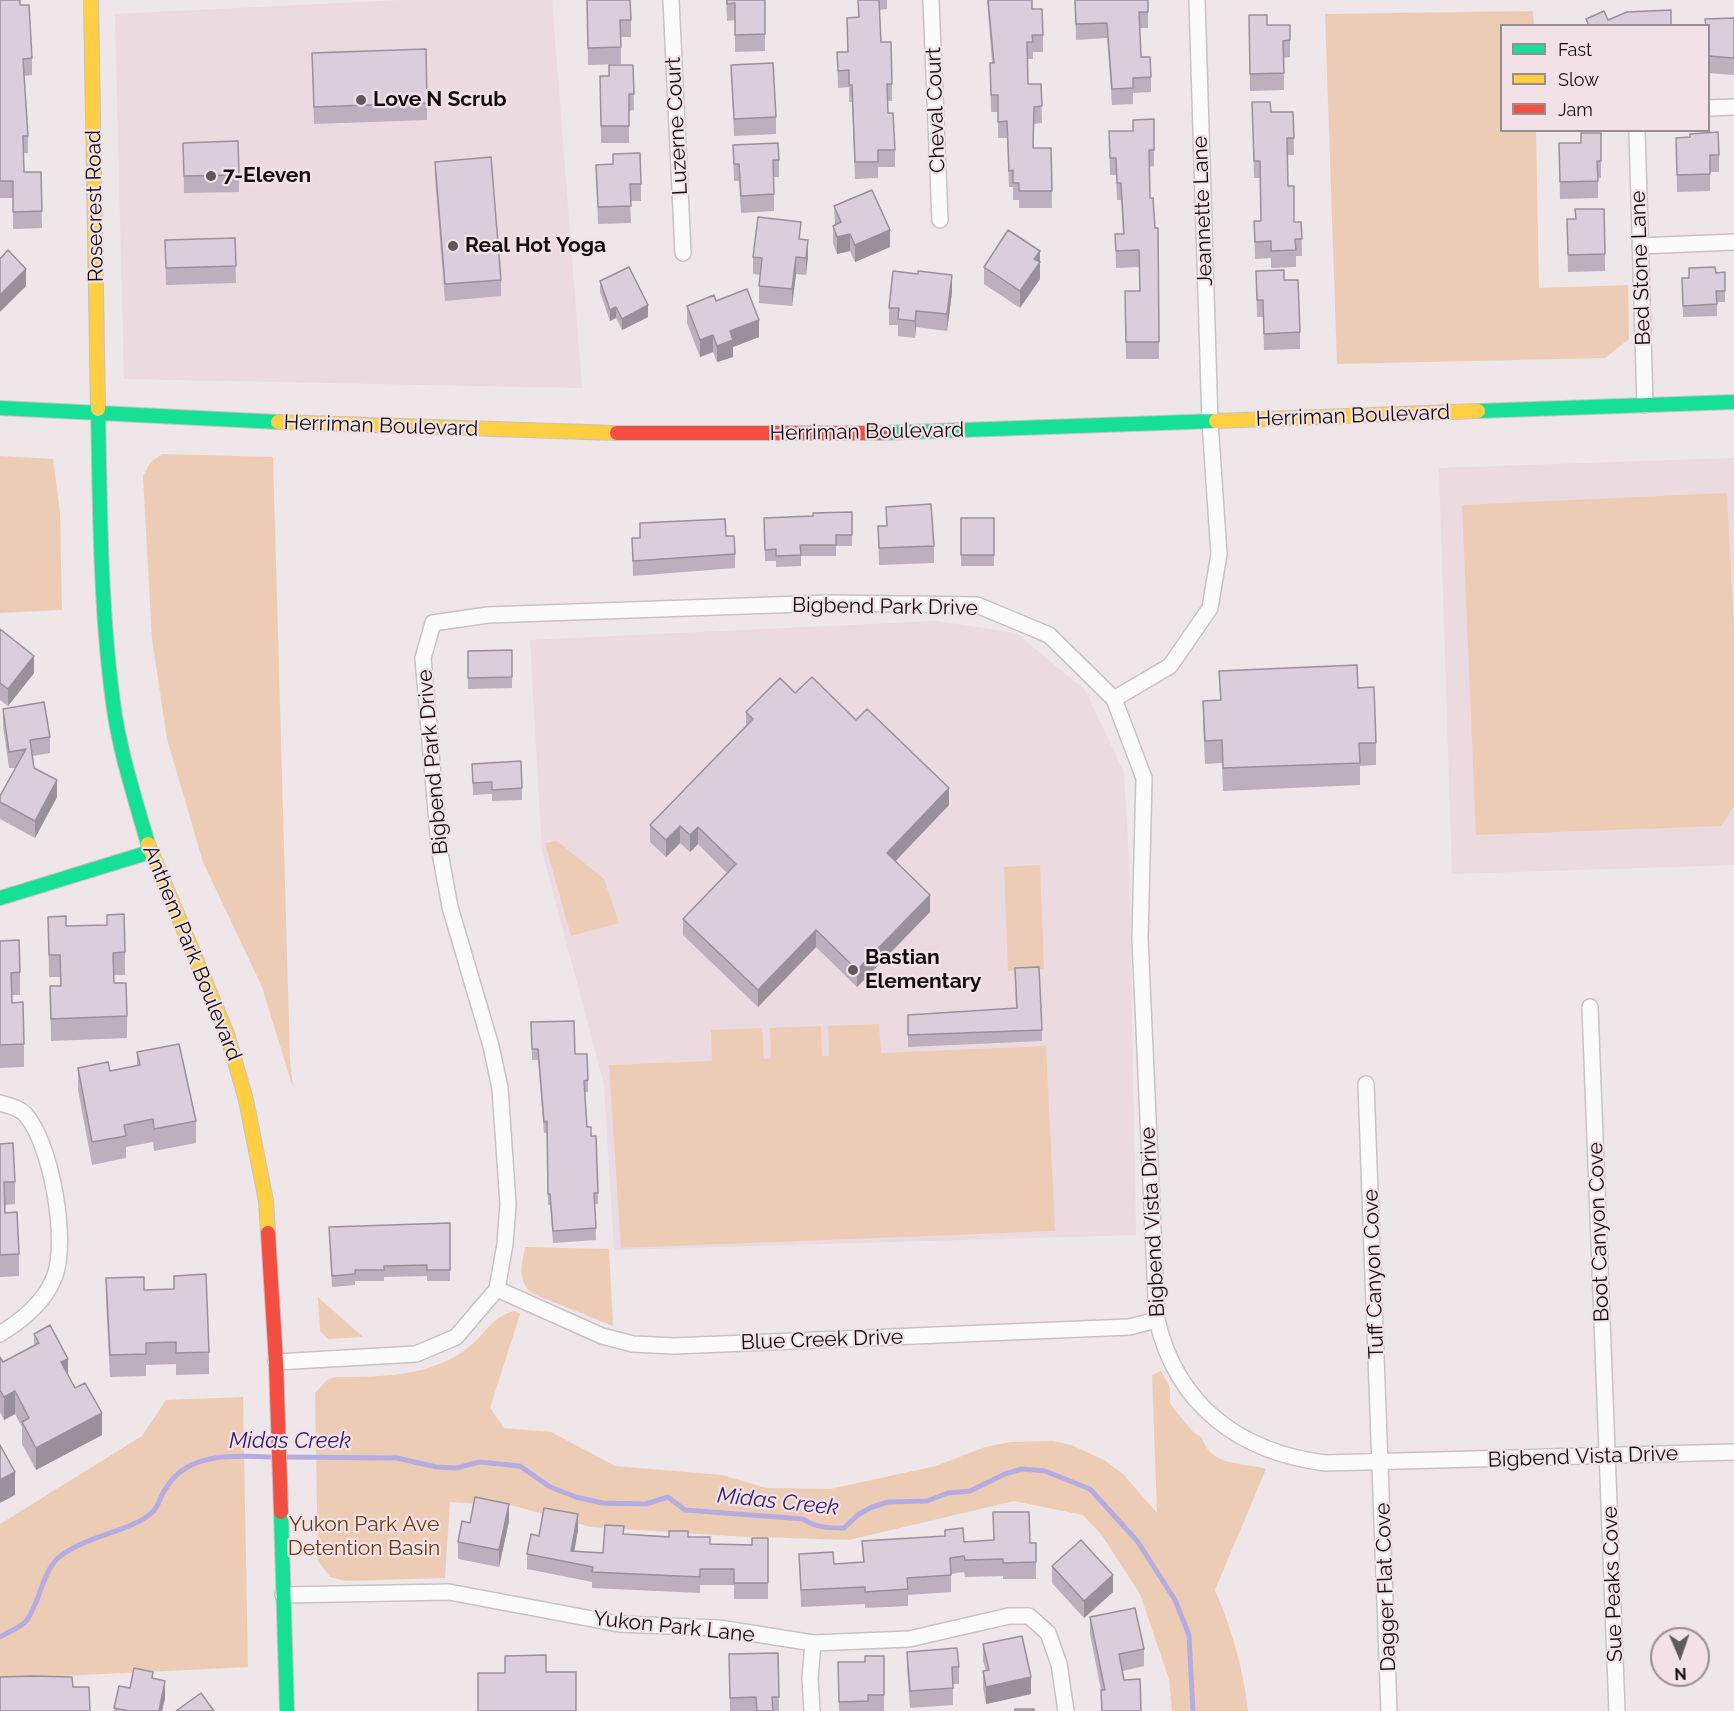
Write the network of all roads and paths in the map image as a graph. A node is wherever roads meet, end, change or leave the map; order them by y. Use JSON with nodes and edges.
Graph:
{"nodes":[{"id":1,"x":91,"y":0,"type":"edge"},
{"id":2,"x":671,"y":0,"type":"edge"},
{"id":3,"x":931,"y":0,"type":"edge"},
{"id":4,"x":1197,"y":0,"type":"edge"},
{"id":5,"x":1734,"y":107,"type":"edge"},
{"id":6,"x":1710,"y":108,"type":"edge"},
{"id":7,"x":1637,"y":132,"type":"edge"},
{"id":8,"x":940,"y":220,"type":"dead end"},
{"id":9,"x":1734,"y":242,"type":"edge"},
{"id":10,"x":1640,"y":246,"type":"junction"},
{"id":11,"x":683,"y":253,"type":"dead end"},
{"id":12,"x":1734,"y":402,"type":"edge"},
{"id":13,"x":1646,"y":405,"type":"junction"},
{"id":14,"x":0,"y":408,"type":"edge"},
{"id":15,"x":98,"y":412,"type":"junction"},
{"id":16,"x":1210,"y":422,"type":"junction"},
{"id":17,"x":1114,"y":699,"type":"junction"},
{"id":18,"x":150,"y":852,"type":"junction"},
{"id":19,"x":0,"y":898,"type":"edge"},
{"id":20,"x":1590,"y":1007,"type":"dead end"},
{"id":21,"x":1366,"y":1084,"type":"dead end"},
{"id":22,"x":0,"y":1103,"type":"edge"},
{"id":23,"x":497,"y":1289,"type":"junction"},
{"id":24,"x":1156,"y":1320,"type":"junction"},
{"id":25,"x":0,"y":1334,"type":"edge"},
{"id":26,"x":276,"y":1362,"type":"junction"},
{"id":27,"x":1734,"y":1452,"type":"edge"},
{"id":28,"x":1609,"y":1457,"type":"junction"},
{"id":29,"x":1382,"y":1463,"type":"junction"},
{"id":30,"x":283,"y":1595,"type":"junction"},
{"id":31,"x":813,"y":1643,"type":"junction"},
{"id":32,"x":287,"y":1711,"type":"edge"},
{"id":33,"x":812,"y":1711,"type":"edge"},
{"id":34,"x":1066,"y":1711,"type":"edge"},
{"id":35,"x":1389,"y":1711,"type":"edge"},
{"id":36,"x":1617,"y":1711,"type":"edge"}],
"edges":[{"from":1,"to":15,"type":"main road","name":"Rosecrest Road"},
{"from":2,"to":11,"type":"street","name":"Luzerne Court"},
{"from":3,"to":8,"type":"street","name":"Cheval Court"},
{"from":4,"to":16,"type":"street","name":"Jeannette Lane"},
{"from":5,"to":6,"type":"street"},
{"from":7,"to":10,"type":"street","name":"Bed Stone Lane"},
{"from":9,"to":10,"type":"street"},
{"from":10,"to":13,"type":"street","name":"Bed Stone Lane"},
{"from":12,"to":13,"type":"main road","name":"Herriman Boulevard"},
{"from":13,"to":16,"type":"main road","name":"Herriman Boulevard"},
{"from":14,"to":15,"type":"main road","name":"Herriman Boulevard"},
{"from":15,"to":16,"type":"main road","name":"Herriman Boulevard"},
{"from":15,"to":18,"type":"main road","name":"Anthem Park Boulevard"},
{"from":16,"to":17,"type":"street","name":"Jeannette Lane"},
{"from":17,"to":23,"type":"street","name":"Bigbend Park Drive"},
{"from":17,"to":24,"type":"street","name":"Bigbend Vista Drive"},
{"from":18,"to":19,"type":"main road"},
{"from":18,"to":26,"type":"main road","name":"Anthem Park Boulevard"},
{"from":20,"to":28,"type":"street","name":"Boot Canyon Cove"},
{"from":21,"to":29,"type":"street","name":"Tuff Canyon Cove"},
{"from":22,"to":25,"type":"street"},
{"from":23,"to":24,"type":"street","name":"Blue Creek Drive"},
{"from":23,"to":26,"type":"street"},
{"from":24,"to":29,"type":"street","name":"Bigbend Vista Drive"},
{"from":26,"to":30,"type":"main road","name":"Anthem Park Boulevard"},
{"from":27,"to":28,"type":"street","name":"Bigbend Vista Drive"},
{"from":28,"to":29,"type":"street","name":"Bigbend Vista Drive"},
{"from":28,"to":36,"type":"street","name":"Sue Peaks Cove"},
{"from":29,"to":35,"type":"street","name":"Dagger Flat Cove"},
{"from":30,"to":31,"type":"street","name":"Yukon Park Lane"},
{"from":30,"to":32,"type":"main road","name":"Anthem Park Boulevard"},
{"from":31,"to":33,"type":"street"},
{"from":31,"to":34,"type":"street","name":"Yukon Park Lane"}]}
